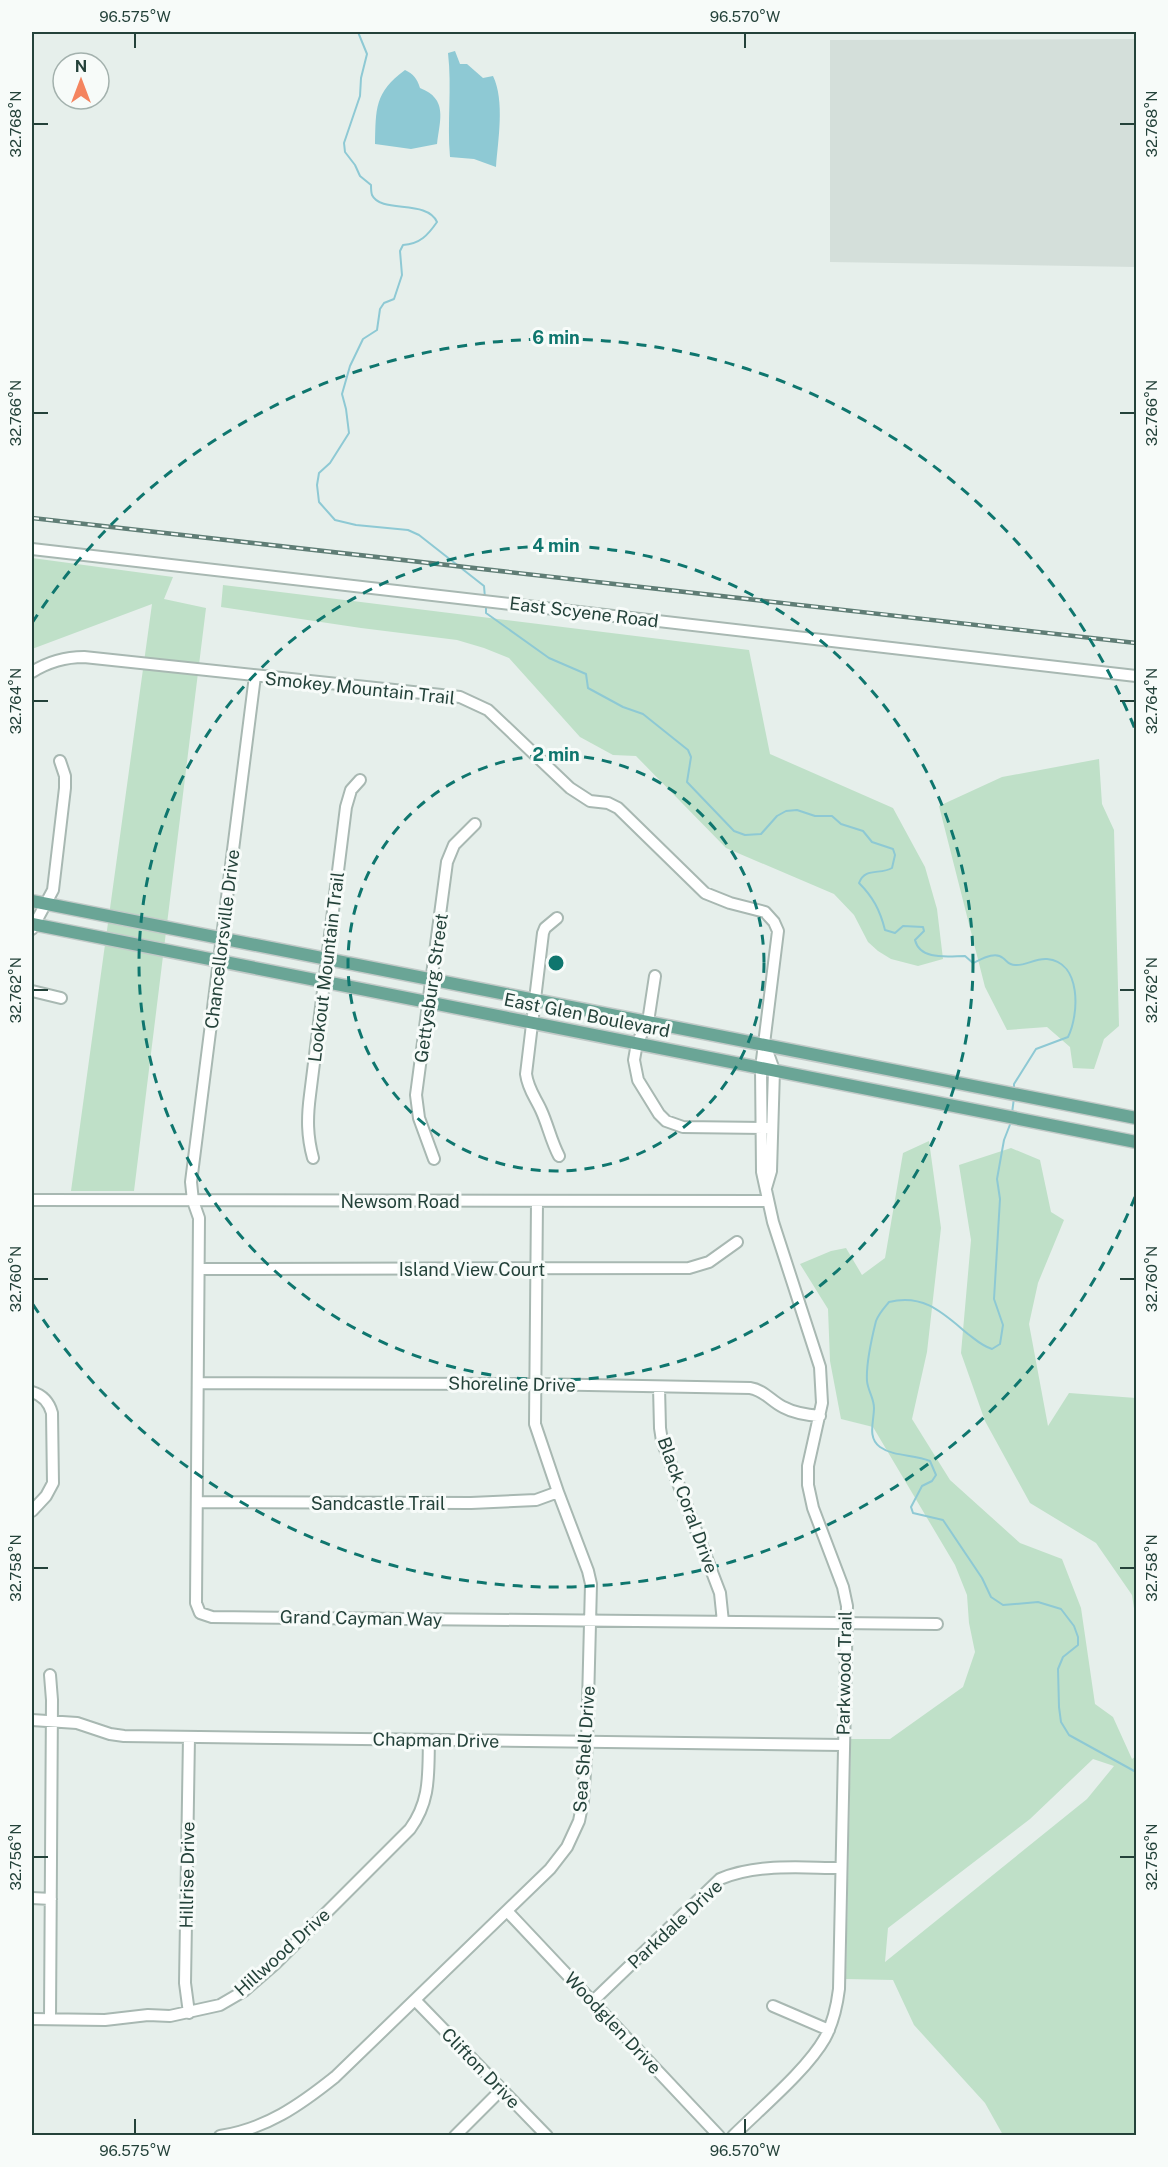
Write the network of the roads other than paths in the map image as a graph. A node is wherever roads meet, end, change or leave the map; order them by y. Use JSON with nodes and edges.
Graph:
{"nodes":[{"id":1,"x":32,"y":549,"type":"edge"},
{"id":2,"x":32,"y":672,"type":"edge"},
{"id":3,"x":255,"y":676,"type":"junction"},
{"id":4,"x":1137,"y":676,"type":"edge"},
{"id":5,"x":60,"y":761,"type":"dead end"},
{"id":6,"x":360,"y":780,"type":"dead end"},
{"id":7,"x":475,"y":824,"type":"dead end"},
{"id":8,"x":32,"y":901,"type":"edge"},
{"id":9,"x":47,"y":903,"type":"junction"},
{"id":10,"x":556,"y":918,"type":"dead end"},
{"id":11,"x":32,"y":926,"type":"edge"},
{"id":12,"x":223,"y":939,"type":"junction"},
{"id":13,"x":327,"y":959,"type":"junction"},
{"id":14,"x":220,"y":961,"type":"junction"},
{"id":15,"x":655,"y":976,"type":"dead end"},
{"id":16,"x":432,"y":979,"type":"junction"},
{"id":17,"x":324,"y":981,"type":"junction"},
{"id":18,"x":32,"y":991,"type":"edge"},
{"id":19,"x":61,"y":998,"type":"dead end"},
{"id":20,"x":537,"y":1000,"type":"junction"},
{"id":21,"x":429,"y":1002,"type":"junction"},
{"id":22,"x":648,"y":1022,"type":"junction"},
{"id":23,"x":534,"y":1023,"type":"junction"},
{"id":24,"x":637,"y":1043,"type":"junction"},
{"id":25,"x":765,"y":1045,"type":"junction"},
{"id":26,"x":761,"y":1068,"type":"junction"},
{"id":27,"x":774,"y":1070,"type":"junction"},
{"id":28,"x":1137,"y":1118,"type":"edge"},
{"id":29,"x":767,"y":1128,"type":"junction"},
{"id":30,"x":1137,"y":1142,"type":"edge"},
{"id":31,"x":560,"y":1156,"type":"dead end"},
{"id":32,"x":313,"y":1158,"type":"dead end"},
{"id":33,"x":434,"y":1159,"type":"dead end"},
{"id":34,"x":32,"y":1200,"type":"edge"},
{"id":35,"x":193,"y":1200,"type":"junction"},
{"id":36,"x":768,"y":1200,"type":"junction"},
{"id":37,"x":537,"y":1201,"type":"junction"},
{"id":38,"x":737,"y":1242,"type":"dead end"},
{"id":39,"x":199,"y":1269,"type":"junction"},
{"id":40,"x":535,"y":1270,"type":"junction"},
{"id":41,"x":198,"y":1383,"type":"junction"},
{"id":42,"x":535,"y":1384,"type":"junction"},
{"id":43,"x":659,"y":1387,"type":"junction"},
{"id":44,"x":32,"y":1392,"type":"edge"},
{"id":45,"x":820,"y":1416,"type":"junction"},
{"id":46,"x":558,"y":1492,"type":"junction"},
{"id":47,"x":197,"y":1502,"type":"junction"},
{"id":48,"x":32,"y":1511,"type":"edge"},
{"id":49,"x":591,"y":1620,"type":"junction"},
{"id":50,"x":723,"y":1622,"type":"junction"},
{"id":51,"x":847,"y":1623,"type":"junction"},
{"id":52,"x":937,"y":1624,"type":"dead end"},
{"id":53,"x":50,"y":1675,"type":"dead end"},
{"id":54,"x":32,"y":1720,"type":"edge"},
{"id":55,"x":52,"y":1722,"type":"junction"},
{"id":56,"x":189,"y":1737,"type":"junction"},
{"id":57,"x":429,"y":1740,"type":"junction"},
{"id":58,"x":587,"y":1742,"type":"junction"},
{"id":59,"x":843,"y":1745,"type":"junction"},
{"id":60,"x":841,"y":1868,"type":"junction"},
{"id":61,"x":32,"y":1898,"type":"edge"},
{"id":62,"x":51,"y":1899,"type":"junction"},
{"id":63,"x":507,"y":1911,"type":"junction"},
{"id":64,"x":415,"y":2000,"type":"junction"},
{"id":65,"x":593,"y":2001,"type":"junction"},
{"id":66,"x":773,"y":2006,"type":"dead end"},
{"id":67,"x":189,"y":2013,"type":"junction"},
{"id":68,"x":32,"y":2019,"type":"edge"},
{"id":69,"x":50,"y":2019,"type":"junction"},
{"id":70,"x":829,"y":2030,"type":"junction"},
{"id":71,"x":502,"y":2089,"type":"junction"},
{"id":72,"x":220,"y":2136,"type":"edge"},
{"id":73,"x":455,"y":2136,"type":"edge"},
{"id":74,"x":547,"y":2136,"type":"edge"},
{"id":75,"x":718,"y":2136,"type":"edge"},
{"id":76,"x":733,"y":2136,"type":"edge"}],
"edges":[{"from":1,"to":4,"type":"street","name":"East Scyene Road"},
{"from":2,"to":3,"type":"street","name":"Smokey Mountain Trail"},
{"from":3,"to":12,"type":"street","name":"Chancellorsville Drive"},
{"from":3,"to":25,"type":"street","name":"Smokey Mountain Trail"},
{"from":5,"to":9,"type":"street"},
{"from":6,"to":13,"type":"street","name":"Lookout Mountain Trail"},
{"from":7,"to":16,"type":"street","name":"Gettysburg Street"},
{"from":8,"to":9,"type":"main road","name":"East Glen Boulevard"},
{"from":9,"to":11,"type":"street"},
{"from":9,"to":12,"type":"main road","name":"East Glen Boulevard"},
{"from":10,"to":20,"type":"street"},
{"from":11,"to":14,"type":"main road","name":"East Glen Boulevard"},
{"from":12,"to":13,"type":"main road","name":"East Glen Boulevard"},
{"from":12,"to":14,"type":"street","name":"Chancellorsville Drive"},
{"from":13,"to":16,"type":"main road","name":"East Glen Boulevard"},
{"from":13,"to":17,"type":"street","name":"Lookout Mountain Trail"},
{"from":14,"to":17,"type":"main road","name":"East Glen Boulevard"},
{"from":14,"to":35,"type":"street","name":"Chancellorsville Drive"},
{"from":15,"to":22,"type":"street"},
{"from":16,"to":20,"type":"main road","name":"East Glen Boulevard"},
{"from":16,"to":21,"type":"street","name":"Gettysburg Street"},
{"from":17,"to":21,"type":"main road","name":"East Glen Boulevard"},
{"from":17,"to":32,"type":"street","name":"Lookout Mountain Trail"},
{"from":18,"to":19,"type":"street"},
{"from":20,"to":22,"type":"main road","name":"East Glen Boulevard"},
{"from":20,"to":23,"type":"street"},
{"from":21,"to":23,"type":"main road","name":"East Glen Boulevard"},
{"from":21,"to":33,"type":"street","name":"Gettysburg Street"},
{"from":22,"to":24,"type":"street"},
{"from":22,"to":25,"type":"main road","name":"East Glen Boulevard"},
{"from":23,"to":24,"type":"main road","name":"East Glen Boulevard"},
{"from":23,"to":31,"type":"street"},
{"from":24,"to":26,"type":"main road","name":"East Glen Boulevard"},
{"from":24,"to":29,"type":"street"},
{"from":25,"to":26,"type":"street","name":"Parkwood Trail"},
{"from":25,"to":27,"type":"street","name":"Parkwood Trail"},
{"from":25,"to":28,"type":"main road","name":"East Glen Boulevard"},
{"from":26,"to":27,"type":"main road","name":"East Glen Boulevard"},
{"from":26,"to":29,"type":"street","name":"Parkwood Trail"},
{"from":27,"to":29,"type":"street","name":"Parkwood Trail"},
{"from":27,"to":30,"type":"main road","name":"East Glen Boulevard"},
{"from":29,"to":36,"type":"street","name":"Parkwood Trail"},
{"from":34,"to":35,"type":"street","name":"Newsom Road"},
{"from":35,"to":37,"type":"street","name":"Newsom Road"},
{"from":35,"to":39,"type":"street","name":"Grand Cayman Way"},
{"from":36,"to":37,"type":"street","name":"Newsom Road"},
{"from":36,"to":45,"type":"street","name":"Parkwood Trail"},
{"from":37,"to":40,"type":"street","name":"Sea Shell Drive"},
{"from":38,"to":40,"type":"street","name":"Island View Court"},
{"from":39,"to":40,"type":"street","name":"Island View Court"},
{"from":39,"to":41,"type":"street","name":"Grand Cayman Way"},
{"from":40,"to":42,"type":"street","name":"Sea Shell Drive"},
{"from":41,"to":42,"type":"street","name":"Shoreline Drive"},
{"from":41,"to":47,"type":"street","name":"Grand Cayman Way"},
{"from":42,"to":43,"type":"street","name":"Shoreline Drive"},
{"from":42,"to":46,"type":"street","name":"Sea Shell Drive"},
{"from":43,"to":45,"type":"street","name":"Shoreline Drive"},
{"from":43,"to":50,"type":"street","name":"Black Coral Drive"},
{"from":44,"to":48,"type":"street"},
{"from":45,"to":51,"type":"street","name":"Parkwood Trail"},
{"from":46,"to":47,"type":"street","name":"Sandcastle Trail"},
{"from":46,"to":49,"type":"street","name":"Sea Shell Drive"},
{"from":47,"to":49,"type":"street","name":"Grand Cayman Way"},
{"from":49,"to":50,"type":"street","name":"Grand Cayman Way"},
{"from":49,"to":58,"type":"street","name":"Sea Shell Drive"},
{"from":50,"to":51,"type":"street","name":"Grand Cayman Way"},
{"from":51,"to":52,"type":"street","name":"Grand Cayman Way"},
{"from":51,"to":59,"type":"street","name":"Parkwood Trail"},
{"from":53,"to":55,"type":"street"},
{"from":54,"to":55,"type":"street","name":"Chapman Drive"},
{"from":55,"to":56,"type":"street","name":"Chapman Drive"},
{"from":55,"to":62,"type":"street"},
{"from":56,"to":57,"type":"street","name":"Chapman Drive"},
{"from":56,"to":67,"type":"street","name":"Hillrise Drive"},
{"from":57,"to":58,"type":"street","name":"Chapman Drive"},
{"from":57,"to":67,"type":"street","name":"Hillwood Drive"},
{"from":58,"to":59,"type":"street","name":"Chapman Drive"},
{"from":58,"to":63,"type":"street","name":"Sea Shell Drive"},
{"from":59,"to":60,"type":"street","name":"Parkwood Trail"},
{"from":60,"to":65,"type":"street","name":"Parkdale Drive"},
{"from":60,"to":70,"type":"street","name":"Parkwood Trail"},
{"from":61,"to":62,"type":"street"},
{"from":62,"to":69,"type":"street"},
{"from":63,"to":64,"type":"street","name":"Sea Shell Drive"},
{"from":63,"to":65,"type":"street","name":"Woodglen Drive"},
{"from":64,"to":71,"type":"street","name":"Clifton Drive"},
{"from":64,"to":72,"type":"street","name":"Sea Shell Drive"},
{"from":65,"to":75,"type":"street","name":"Woodglen Drive"},
{"from":66,"to":70,"type":"street"},
{"from":67,"to":69,"type":"street","name":"Hillwood Drive"},
{"from":68,"to":69,"type":"street","name":"Hillwood Drive"},
{"from":70,"to":76,"type":"street","name":"Parkwood Trail"},
{"from":71,"to":73,"type":"street"},
{"from":71,"to":74,"type":"street","name":"Clifton Drive"}]}
